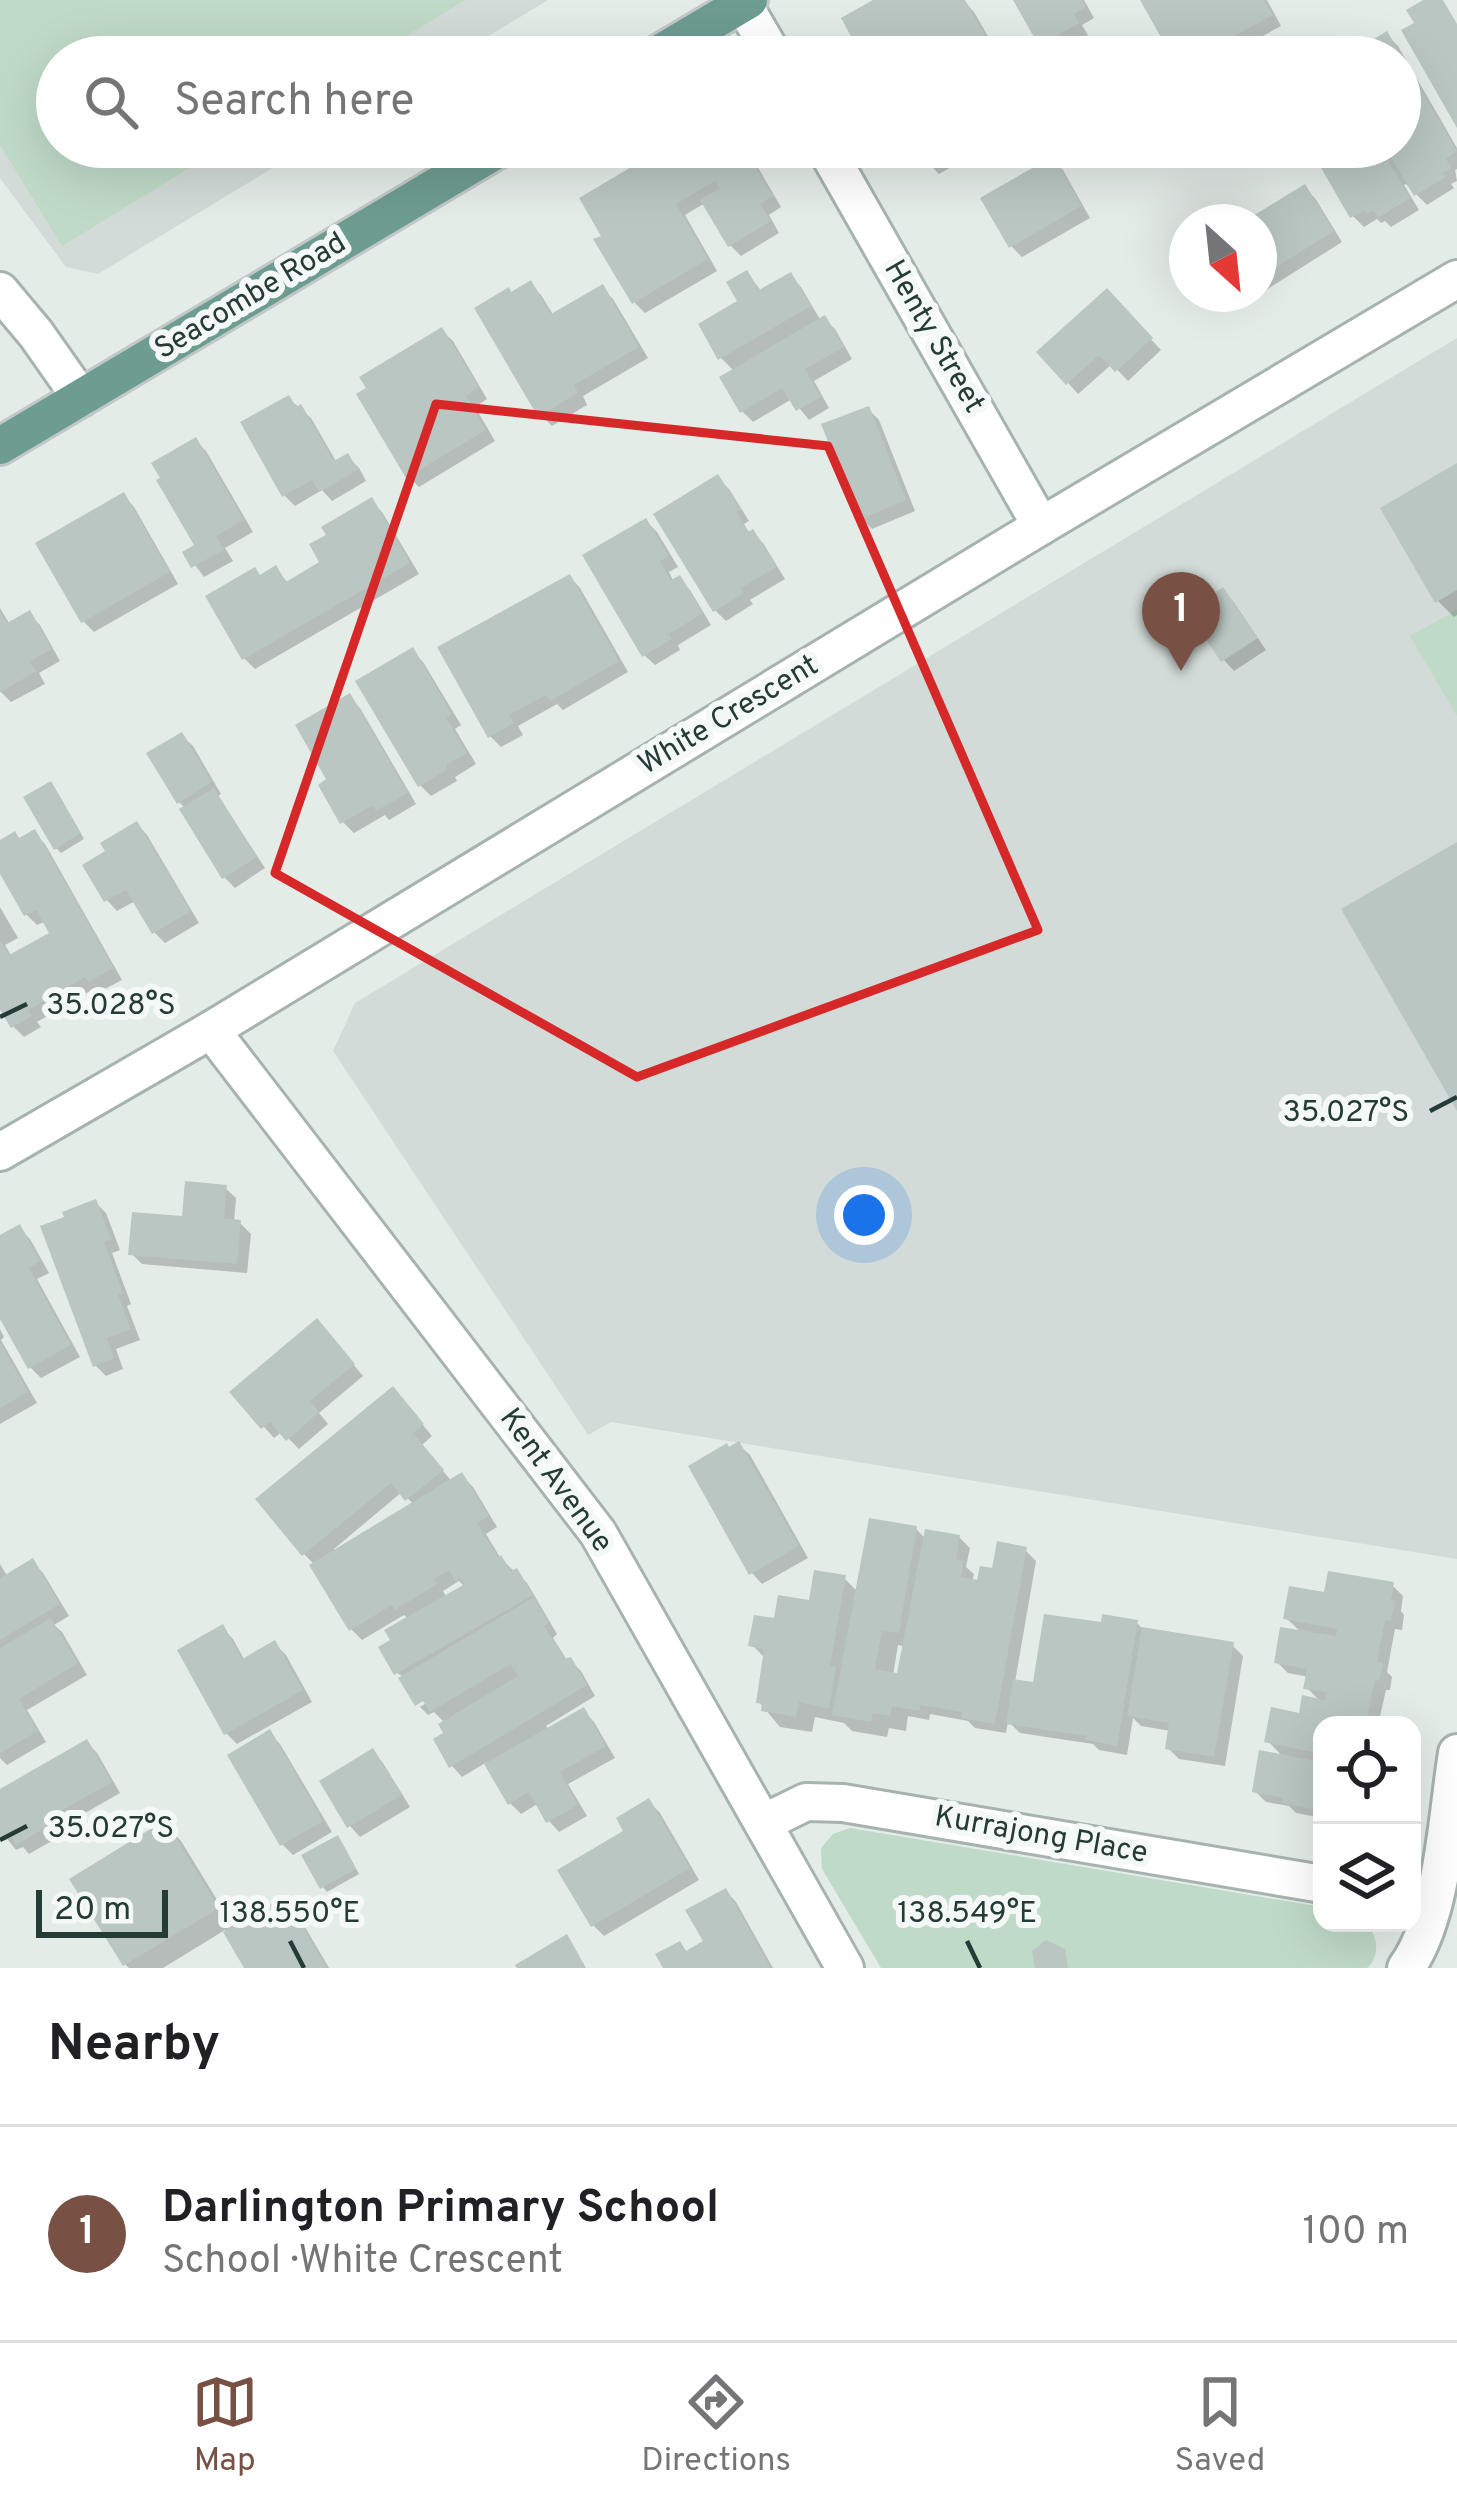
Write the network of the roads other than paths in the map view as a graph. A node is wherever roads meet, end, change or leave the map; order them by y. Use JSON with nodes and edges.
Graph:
{"nodes":[{"id":1,"x":746,"y":2,"type":"edge"},
{"id":2,"x":689,"y":36,"type":"edge"},
{"id":3,"x":763,"y":36,"type":"edge"},
{"id":4,"x":467,"y":168,"type":"edge"},
{"id":5,"x":837,"y":168,"type":"edge"},
{"id":6,"x":1457,"y":279,"type":"edge"},
{"id":7,"x":0,"y":291,"type":"edge"},
{"id":8,"x":81,"y":398,"type":"junction"},
{"id":9,"x":0,"y":446,"type":"edge"},
{"id":10,"x":1041,"y":526,"type":"junction"},
{"id":11,"x":211,"y":1030,"type":"junction"},
{"id":12,"x":0,"y":1152,"type":"edge"},
{"id":13,"x":1457,"y":1753,"type":"edge"},
{"id":14,"x":763,"y":1823,"type":"junction"},
{"id":15,"x":1313,"y":1882,"type":"edge"},
{"id":16,"x":1434,"y":1903,"type":"edge"},
{"id":17,"x":845,"y":1968,"type":"edge"},
{"id":18,"x":1406,"y":1968,"type":"edge"}],
"edges":[{"from":1,"to":2,"type":"main road"},
{"from":1,"to":3,"type":"street"},
{"from":4,"to":8,"type":"main road","name":"Seacombe Road"},
{"from":5,"to":10,"type":"street","name":"Henty Street"},
{"from":6,"to":10,"type":"street","name":"White Crescent"},
{"from":7,"to":8,"type":"street"},
{"from":8,"to":9,"type":"main road","name":"Seacombe Road"},
{"from":10,"to":11,"type":"street","name":"White Crescent"},
{"from":11,"to":12,"type":"street","name":"White Crescent"},
{"from":11,"to":14,"type":"street","name":"Kent Avenue"},
{"from":13,"to":16,"type":"street"},
{"from":14,"to":15,"type":"street","name":"Kurrajong Place"},
{"from":14,"to":17,"type":"street","name":"Kent Avenue"},
{"from":16,"to":18,"type":"street"}]}
